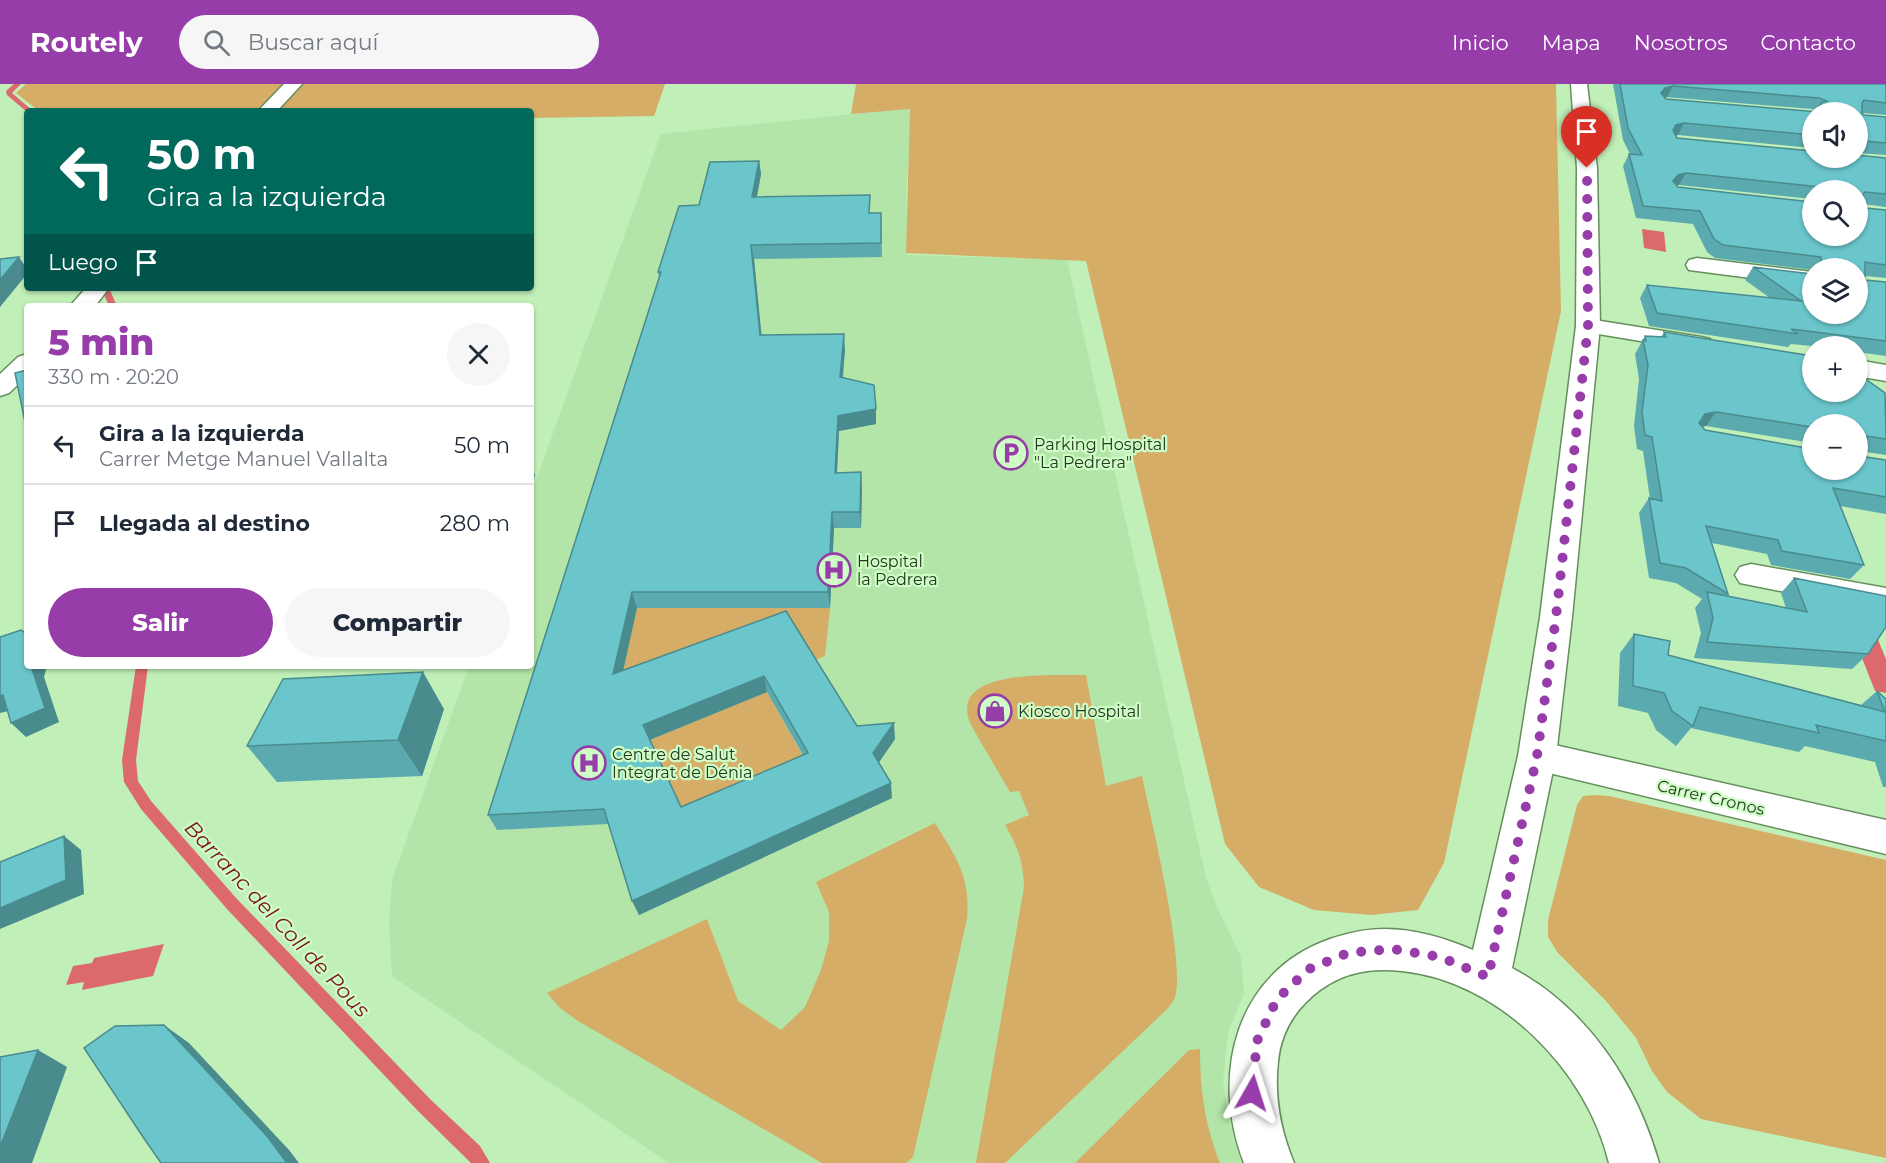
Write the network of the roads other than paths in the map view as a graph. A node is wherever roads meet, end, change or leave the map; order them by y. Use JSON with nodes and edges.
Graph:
{"nodes":[{"id":1,"x":294,"y":84,"type":"edge"},
{"id":2,"x":1578,"y":84,"type":"edge"},
{"id":3,"x":270,"y":108,"type":"edge"},
{"id":4,"x":1696,"y":265,"type":"dead end"},
{"id":5,"x":1802,"y":278,"type":"edge"},
{"id":6,"x":95,"y":291,"type":"edge"},
{"id":7,"x":85,"y":303,"type":"edge"},
{"id":8,"x":1588,"y":326,"type":"junction"},
{"id":9,"x":1730,"y":348,"type":"edge"},
{"id":10,"x":24,"y":365,"type":"edge"},
{"id":11,"x":1868,"y":370,"type":"edge"},
{"id":12,"x":1886,"y":373,"type":"edge"},
{"id":13,"x":0,"y":388,"type":"edge"},
{"id":14,"x":1751,"y":574,"type":"dead end"},
{"id":15,"x":1886,"y":600,"type":"edge"},
{"id":16,"x":1537,"y":756,"type":"junction"},
{"id":17,"x":1886,"y":837,"type":"edge"},
{"id":18,"x":1488,"y":977,"type":"junction"},
{"id":19,"x":1638,"y":1162,"type":"edge"},
{"id":20,"x":1269,"y":1163,"type":"edge"}],
"edges":[{"from":1,"to":3,"type":"street"},
{"from":2,"to":8,"type":"street"},
{"from":4,"to":5,"type":"street"},
{"from":6,"to":7,"type":"street"},
{"from":8,"to":9,"type":"street"},
{"from":8,"to":16,"type":"street"},
{"from":10,"to":13,"type":"street"},
{"from":11,"to":12,"type":"street"},
{"from":14,"to":15,"type":"street"},
{"from":16,"to":17,"type":"street","name":"Carrer Cronos"},
{"from":16,"to":18,"type":"street"},
{"from":18,"to":19,"type":"street"},
{"from":18,"to":20,"type":"street"}]}
